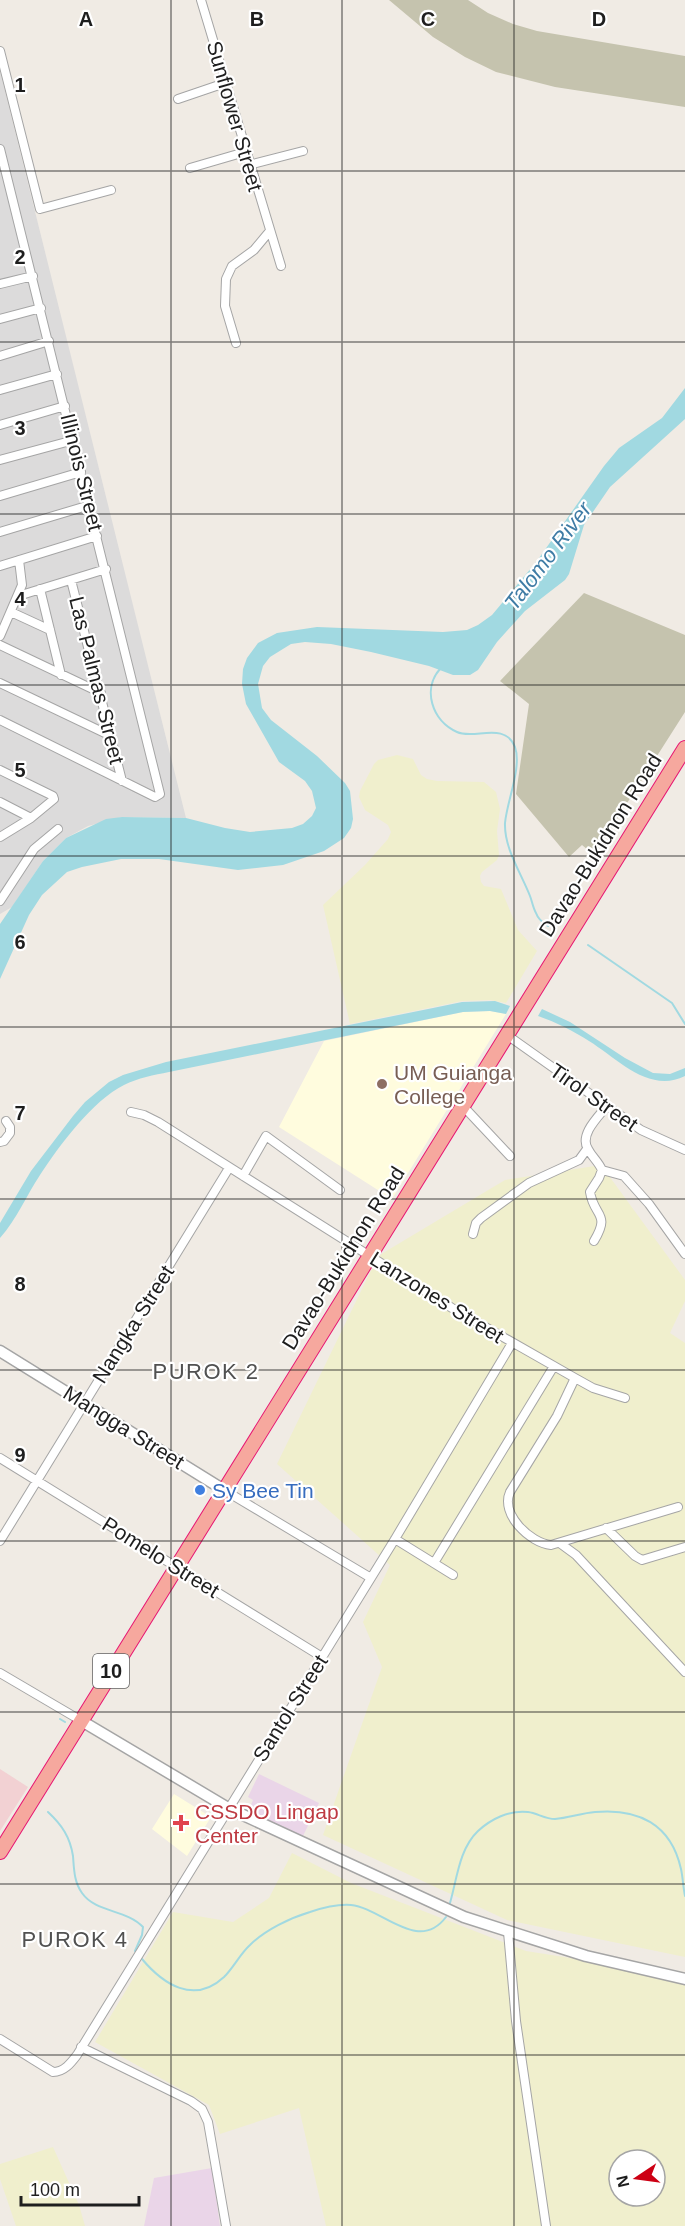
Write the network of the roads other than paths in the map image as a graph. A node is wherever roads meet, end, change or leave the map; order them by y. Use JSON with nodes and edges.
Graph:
{"nodes":[{"id":1,"x":201,"y":0,"type":"edge"},
{"id":2,"x":0,"y":51,"type":"edge"},
{"id":3,"x":225,"y":83,"type":"junction"},
{"id":4,"x":178,"y":99,"type":"dead end"},
{"id":5,"x":0,"y":149,"type":"edge"},
{"id":6,"x":303,"y":151,"type":"dead end"},
{"id":7,"x":245,"y":152,"type":"junction"},
{"id":8,"x":249,"y":165,"type":"junction"},
{"id":9,"x":190,"y":168,"type":"dead end"},
{"id":10,"x":111,"y":190,"type":"dead end"},
{"id":11,"x":269,"y":232,"type":"junction"},
{"id":12,"x":281,"y":266,"type":"dead end"},
{"id":13,"x":33,"y":276,"type":"junction"},
{"id":14,"x":0,"y":284,"type":"edge"},
{"id":15,"x":41,"y":308,"type":"junction"},
{"id":16,"x":0,"y":320,"type":"edge"},
{"id":17,"x":49,"y":341,"type":"junction"},
{"id":18,"x":236,"y":343,"type":"dead end"},
{"id":19,"x":0,"y":356,"type":"edge"},
{"id":20,"x":57,"y":374,"type":"junction"},
{"id":21,"x":0,"y":390,"type":"edge"},
{"id":22,"x":65,"y":406,"type":"junction"},
{"id":23,"x":0,"y":425,"type":"edge"},
{"id":24,"x":74,"y":440,"type":"junction"},
{"id":25,"x":0,"y":460,"type":"edge"},
{"id":26,"x":81,"y":472,"type":"junction"},
{"id":27,"x":0,"y":496,"type":"edge"},
{"id":28,"x":90,"y":505,"type":"junction"},
{"id":29,"x":0,"y":532,"type":"edge"},
{"id":30,"x":97,"y":536,"type":"junction"},
{"id":31,"x":19,"y":560,"type":"junction"},
{"id":32,"x":0,"y":566,"type":"edge"},
{"id":33,"x":106,"y":569,"type":"junction"},
{"id":34,"x":71,"y":580,"type":"junction"},
{"id":35,"x":40,"y":589,"type":"junction"},
{"id":36,"x":18,"y":596,"type":"junction"},
{"id":37,"x":11,"y":612,"type":"junction"},
{"id":38,"x":50,"y":630,"type":"junction"},
{"id":39,"x":0,"y":636,"type":"edge"},
{"id":40,"x":0,"y":645,"type":"edge"},
{"id":41,"x":61,"y":675,"type":"junction"},
{"id":42,"x":0,"y":682,"type":"edge"},
{"id":43,"x":101,"y":693,"type":"junction"},
{"id":44,"x":0,"y":720,"type":"edge"},
{"id":45,"x":111,"y":736,"type":"junction"},
{"id":46,"x":685,"y":748,"type":"edge"},
{"id":47,"x":0,"y":770,"type":"edge"},
{"id":48,"x":122,"y":781,"type":"junction"},
{"id":49,"x":2,"y":805,"type":"edge"},
{"id":50,"x":31,"y":818,"type":"junction"},
{"id":51,"x":58,"y":829,"type":"dead end"},
{"id":52,"x":0,"y":837,"type":"edge"},
{"id":53,"x":0,"y":901,"type":"edge"},
{"id":54,"x":507,"y":1035,"type":"junction"},
{"id":55,"x":463,"y":1106,"type":"junction"},
{"id":56,"x":606,"y":1107,"type":"junction"},
{"id":57,"x":131,"y":1112,"type":"dead end"},
{"id":58,"x":6,"y":1121,"type":"dead end"},
{"id":59,"x":0,"y":1142,"type":"edge"},
{"id":60,"x":587,"y":1149,"type":"junction"},
{"id":61,"x":685,"y":1150,"type":"edge"},
{"id":62,"x":510,"y":1156,"type":"dead end"},
{"id":63,"x":229,"y":1168,"type":"junction"},
{"id":64,"x":602,"y":1170,"type":"junction"},
{"id":65,"x":243,"y":1176,"type":"junction"},
{"id":66,"x":340,"y":1190,"type":"dead end"},
{"id":67,"x":473,"y":1234,"type":"dead end"},
{"id":68,"x":594,"y":1241,"type":"dead end"},
{"id":69,"x":685,"y":1254,"type":"edge"},
{"id":70,"x":370,"y":1256,"type":"junction"},
{"id":71,"x":512,"y":1343,"type":"junction"},
{"id":72,"x":0,"y":1351,"type":"edge"},
{"id":73,"x":554,"y":1366,"type":"junction"},
{"id":74,"x":575,"y":1378,"type":"junction"},
{"id":75,"x":625,"y":1398,"type":"dead end"},
{"id":76,"x":85,"y":1402,"type":"junction"},
{"id":77,"x":0,"y":1458,"type":"edge"},
{"id":78,"x":37,"y":1481,"type":"junction"},
{"id":79,"x":224,"y":1490,"type":"junction"},
{"id":80,"x":678,"y":1507,"type":"dead end"},
{"id":81,"x":606,"y":1528,"type":"junction"},
{"id":82,"x":395,"y":1539,"type":"junction"},
{"id":83,"x":0,"y":1541,"type":"edge"},
{"id":84,"x":561,"y":1544,"type":"junction"},
{"id":85,"x":685,"y":1547,"type":"edge"},
{"id":86,"x":434,"y":1563,"type":"junction"},
{"id":87,"x":176,"y":1567,"type":"junction"},
{"id":88,"x":453,"y":1575,"type":"dead end"},
{"id":89,"x":371,"y":1578,"type":"junction"},
{"id":90,"x":322,"y":1657,"type":"junction"},
{"id":91,"x":685,"y":1672,"type":"edge"},
{"id":92,"x":0,"y":1673,"type":"edge"},
{"id":93,"x":80,"y":1720,"type":"junction"},
{"id":94,"x":228,"y":1808,"type":"junction"},
{"id":95,"x":0,"y":1852,"type":"edge"},
{"id":96,"x":508,"y":1932,"type":"junction"},
{"id":97,"x":685,"y":1979,"type":"edge"},
{"id":98,"x":3,"y":2040,"type":"edge"},
{"id":99,"x":81,"y":2048,"type":"junction"},
{"id":100,"x":0,"y":2051,"type":"edge"},
{"id":101,"x":226,"y":2226,"type":"edge"},
{"id":102,"x":546,"y":2226,"type":"edge"}],
"edges":[{"from":1,"to":3,"type":"street","name":"Sunflower Street"},
{"from":2,"to":10,"type":"street"},
{"from":3,"to":4,"type":"street"},
{"from":3,"to":7,"type":"street","name":"Sunflower Street"},
{"from":5,"to":13,"type":"street","name":"Illinois Street"},
{"from":6,"to":8,"type":"street"},
{"from":7,"to":8,"type":"street","name":"Sunflower Street"},
{"from":7,"to":9,"type":"street"},
{"from":8,"to":11,"type":"street","name":"Sunflower Street"},
{"from":11,"to":12,"type":"street","name":"Sunflower Street"},
{"from":11,"to":18,"type":"street"},
{"from":13,"to":14,"type":"street"},
{"from":13,"to":15,"type":"street","name":"Illinois Street"},
{"from":15,"to":16,"type":"street"},
{"from":15,"to":17,"type":"street","name":"Illinois Street"},
{"from":17,"to":19,"type":"street"},
{"from":17,"to":20,"type":"street","name":"Illinois Street"},
{"from":20,"to":21,"type":"street"},
{"from":20,"to":22,"type":"street","name":"Illinois Street"},
{"from":22,"to":23,"type":"street"},
{"from":22,"to":24,"type":"street","name":"Illinois Street"},
{"from":24,"to":25,"type":"street"},
{"from":24,"to":26,"type":"street","name":"Illinois Street"},
{"from":26,"to":27,"type":"street"},
{"from":26,"to":28,"type":"street","name":"Illinois Street"},
{"from":28,"to":29,"type":"street"},
{"from":28,"to":30,"type":"street","name":"Illinois Street"},
{"from":30,"to":31,"type":"street"},
{"from":30,"to":33,"type":"street","name":"Illinois Street"},
{"from":31,"to":32,"type":"street"},
{"from":31,"to":36,"type":"street"},
{"from":33,"to":34,"type":"street"},
{"from":33,"to":48,"type":"street","name":"Illinois Street"},
{"from":34,"to":35,"type":"street"},
{"from":34,"to":43,"type":"street","name":"Las Palmas Street"},
{"from":35,"to":36,"type":"street"},
{"from":35,"to":38,"type":"street"},
{"from":36,"to":37,"type":"street"},
{"from":37,"to":38,"type":"street"},
{"from":37,"to":39,"type":"street"},
{"from":38,"to":41,"type":"street"},
{"from":40,"to":41,"type":"street"},
{"from":41,"to":43,"type":"street"},
{"from":42,"to":45,"type":"street"},
{"from":43,"to":45,"type":"street","name":"Las Palmas Street"},
{"from":44,"to":48,"type":"street"},
{"from":45,"to":48,"type":"street","name":"Las Palmas Street"},
{"from":46,"to":54,"type":"highway","name":"Davao-Bukidnon Road","number":"10"},
{"from":47,"to":50,"type":"street"},
{"from":49,"to":50,"type":"street"},
{"from":50,"to":52,"type":"street"},
{"from":51,"to":53,"type":"street"},
{"from":54,"to":55,"type":"highway","name":"Davao-Bukidnon Road","number":"10"},
{"from":54,"to":56,"type":"street","name":"Tirol Street"},
{"from":55,"to":62,"type":"street"},
{"from":55,"to":70,"type":"highway","name":"Davao-Bukidnon Road","number":"10"},
{"from":56,"to":60,"type":"street"},
{"from":56,"to":61,"type":"street","name":"Tirol Street"},
{"from":57,"to":63,"type":"street","name":"Lanzones Street"},
{"from":58,"to":59,"type":"street"},
{"from":60,"to":64,"type":"street"},
{"from":60,"to":67,"type":"street"},
{"from":63,"to":65,"type":"street","name":"Lanzones Street"},
{"from":63,"to":76,"type":"street","name":"Nangka Street"},
{"from":64,"to":68,"type":"street"},
{"from":64,"to":69,"type":"street"},
{"from":65,"to":66,"type":"street"},
{"from":65,"to":70,"type":"street","name":"Lanzones Street"},
{"from":70,"to":71,"type":"street","name":"Lanzones Street"},
{"from":70,"to":79,"type":"highway","name":"Davao-Bukidnon Road","number":"10"},
{"from":71,"to":73,"type":"street","name":"Lanzones Street"},
{"from":71,"to":82,"type":"street","name":"Santol Street"},
{"from":72,"to":76,"type":"street","name":"Mangga Street"},
{"from":73,"to":74,"type":"street","name":"Lanzones Street"},
{"from":73,"to":86,"type":"street"},
{"from":74,"to":75,"type":"street","name":"Lanzones Street"},
{"from":74,"to":84,"type":"street"},
{"from":76,"to":78,"type":"street","name":"Nangka Street"},
{"from":76,"to":79,"type":"street","name":"Mangga Street"},
{"from":77,"to":78,"type":"street","name":"Pomelo Street"},
{"from":78,"to":83,"type":"street","name":"Nangka Street"},
{"from":78,"to":87,"type":"street","name":"Pomelo Street"},
{"from":79,"to":87,"type":"highway","name":"Davao-Bukidnon Road","number":"10"},
{"from":79,"to":89,"type":"street","name":"Mangga Street"},
{"from":80,"to":81,"type":"street"},
{"from":81,"to":84,"type":"street"},
{"from":81,"to":85,"type":"street"},
{"from":82,"to":86,"type":"street"},
{"from":82,"to":89,"type":"street","name":"Santol Street"},
{"from":84,"to":91,"type":"street"},
{"from":86,"to":88,"type":"street"},
{"from":87,"to":90,"type":"street","name":"Pomelo Street"},
{"from":87,"to":93,"type":"highway","name":"Davao-Bukidnon Road","number":"10"},
{"from":89,"to":90,"type":"street","name":"Santol Street"},
{"from":90,"to":94,"type":"street","name":"Santol Street"},
{"from":92,"to":93,"type":"street"},
{"from":93,"to":94,"type":"street"},
{"from":93,"to":95,"type":"highway","name":"Davao-Bukidnon Road","number":"10"},
{"from":94,"to":96,"type":"street"},
{"from":94,"to":99,"type":"street","name":"Santol Street"},
{"from":96,"to":97,"type":"street"},
{"from":96,"to":102,"type":"street"},
{"from":98,"to":99,"type":"street","name":"Santol Street"},
{"from":98,"to":100,"type":"street"},
{"from":99,"to":101,"type":"street"}]}
